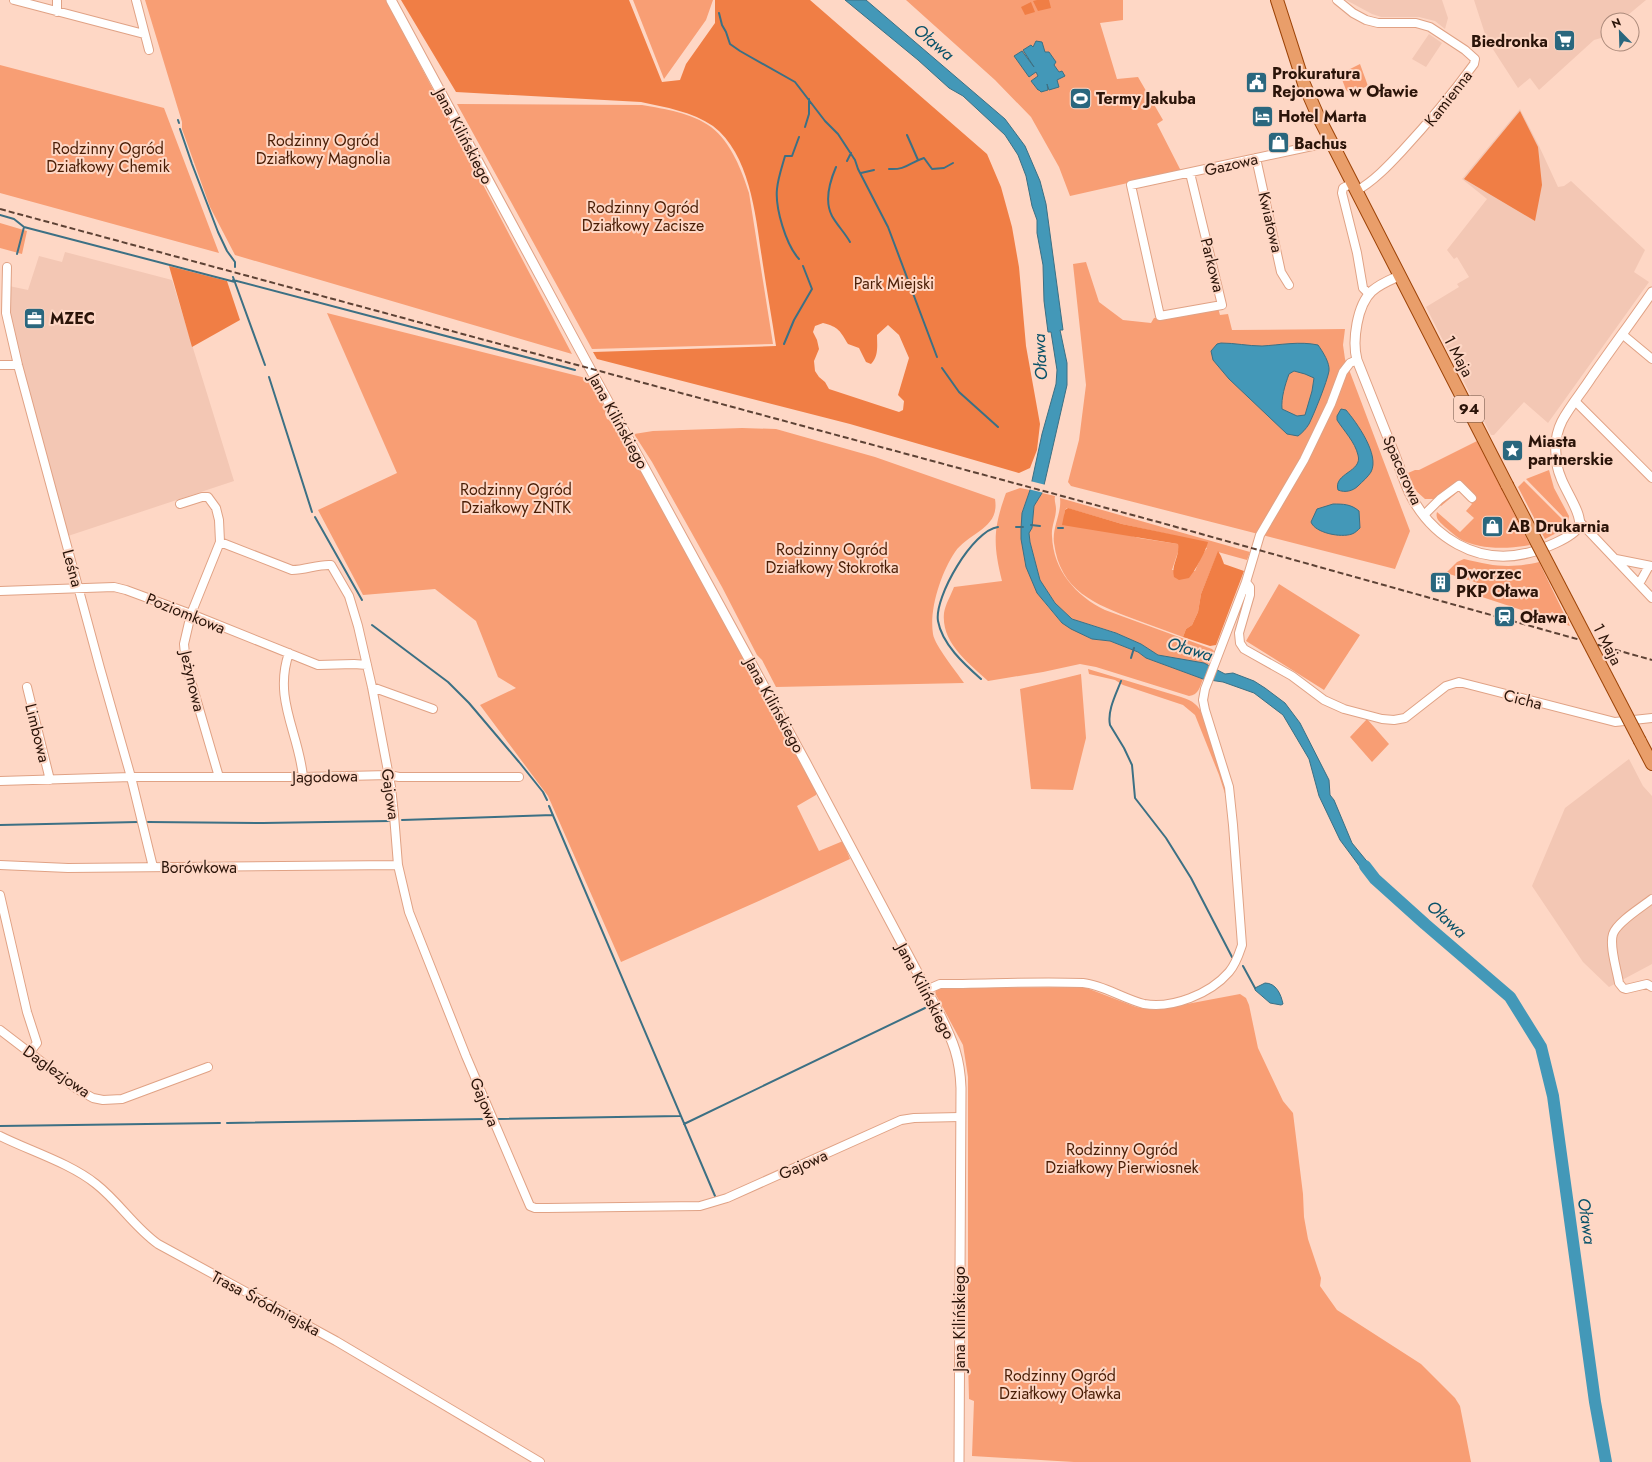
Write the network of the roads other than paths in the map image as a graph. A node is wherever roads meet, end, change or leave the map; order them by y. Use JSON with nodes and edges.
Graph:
{"nodes":[{"id":1,"x":14,"y":0,"type":"edge"},
{"id":2,"x":57,"y":0,"type":"edge"},
{"id":3,"x":136,"y":0,"type":"edge"},
{"id":4,"x":391,"y":0,"type":"edge"},
{"id":5,"x":1277,"y":0,"type":"edge"},
{"id":6,"x":1337,"y":0,"type":"edge"},
{"id":7,"x":57,"y":12,"type":"junction"},
{"id":8,"x":144,"y":34,"type":"junction"},
{"id":9,"x":149,"y":50,"type":"dead end"},
{"id":10,"x":1331,"y":142,"type":"junction"},
{"id":11,"x":1256,"y":158,"type":"junction"},
{"id":12,"x":1190,"y":173,"type":"junction"},
{"id":13,"x":1131,"y":185,"type":"joint"},
{"id":14,"x":1354,"y":187,"type":"junction"},
{"id":15,"x":7,"y":267,"type":"dead end"},
{"id":16,"x":1399,"y":276,"type":"junction"},
{"id":17,"x":1289,"y":285,"type":"dead end"},
{"id":18,"x":1652,"y":292,"type":"edge"},
{"id":19,"x":1369,"y":294,"type":"junction"},
{"id":20,"x":1622,"y":334,"type":"junction"},
{"id":21,"x":1652,"y":359,"type":"edge"},
{"id":22,"x":1357,"y":360,"type":"junction"},
{"id":23,"x":0,"y":365,"type":"edge"},
{"id":24,"x":18,"y":365,"type":"junction"},
{"id":25,"x":1575,"y":401,"type":"junction"},
{"id":26,"x":1652,"y":478,"type":"edge"},
{"id":27,"x":1472,"y":498,"type":"dead end"},
{"id":28,"x":180,"y":504,"type":"dead end"},
{"id":29,"x":1424,"y":515,"type":"junction"},
{"id":30,"x":1579,"y":518,"type":"junction"},
{"id":31,"x":220,"y":542,"type":"junction"},
{"id":32,"x":1616,"y":559,"type":"junction"},
{"id":33,"x":1650,"y":566,"type":"edge"},
{"id":34,"x":1247,"y":579,"type":"junction"},
{"id":35,"x":1639,"y":584,"type":"junction"},
{"id":36,"x":79,"y":589,"type":"junction"},
{"id":37,"x":0,"y":591,"type":"edge"},
{"id":38,"x":1652,"y":598,"type":"edge"},
{"id":39,"x":191,"y":614,"type":"junction"},
{"id":40,"x":289,"y":654,"type":"junction"},
{"id":41,"x":367,"y":665,"type":"junction"},
{"id":42,"x":372,"y":686,"type":"junction"},
{"id":43,"x":27,"y":687,"type":"dead end"},
{"id":44,"x":433,"y":709,"type":"dead end"},
{"id":45,"x":1652,"y":718,"type":"edge"},
{"id":46,"x":1652,"y":764,"type":"edge"},
{"id":47,"x":388,"y":775,"type":"junction"},
{"id":48,"x":131,"y":777,"type":"junction"},
{"id":49,"x":219,"y":777,"type":"junction"},
{"id":50,"x":303,"y":777,"type":"junction"},
{"id":51,"x":518,"y":778,"type":"dead end"},
{"id":52,"x":50,"y":780,"type":"junction"},
{"id":53,"x":0,"y":781,"type":"edge"},
{"id":54,"x":0,"y":865,"type":"edge"},
{"id":55,"x":398,"y":865,"type":"junction"},
{"id":56,"x":153,"y":867,"type":"junction"},
{"id":57,"x":0,"y":895,"type":"edge"},
{"id":58,"x":1652,"y":899,"type":"edge"},
{"id":59,"x":1652,"y":987,"type":"edge"},
{"id":60,"x":926,"y":990,"type":"junction"},
{"id":61,"x":0,"y":1030,"type":"edge"},
{"id":62,"x":30,"y":1052,"type":"junction"},
{"id":63,"x":208,"y":1067,"type":"dead end"},
{"id":64,"x":960,"y":1117,"type":"junction"},
{"id":65,"x":0,"y":1136,"type":"edge"},
{"id":66,"x":540,"y":1462,"type":"edge"},
{"id":67,"x":959,"y":1462,"type":"edge"}],
"edges":[{"from":1,"to":7,"type":"street"},
{"from":2,"to":7,"type":"street"},
{"from":3,"to":8,"type":"street"},
{"from":4,"to":60,"type":"street","name":"Jana Kilińskiego"},
{"from":5,"to":10,"type":"main road","name":"1 Maja","number":"94"},
{"from":6,"to":14,"type":"street","name":"Kamienna"},
{"from":7,"to":8,"type":"street"},
{"from":8,"to":9,"type":"street"},
{"from":10,"to":11,"type":"street","name":"Gazowa"},
{"from":10,"to":14,"type":"main road","name":"1 Maja","number":"94"},
{"from":11,"to":12,"type":"street","name":"Gazowa"},
{"from":11,"to":17,"type":"street","name":"Kwiatowa"},
{"from":12,"to":13,"type":"street","name":"Gazowa"},
{"from":12,"to":13,"type":"street","name":"Parkowa"},
{"from":14,"to":16,"type":"main road","name":"1 Maja","number":"94"},
{"from":14,"to":19,"type":"street"},
{"from":15,"to":24,"type":"street","name":"Leśna"},
{"from":16,"to":19,"type":"street"},
{"from":16,"to":46,"type":"main road","name":"1 Maja","number":"94","bridge":true},
{"from":18,"to":20,"type":"street"},
{"from":19,"to":22,"type":"street","name":"Spacerowa"},
{"from":20,"to":21,"type":"street"},
{"from":20,"to":25,"type":"street"},
{"from":22,"to":29,"type":"street","name":"Spacerowa"},
{"from":22,"to":34,"type":"street"},
{"from":23,"to":24,"type":"street"},
{"from":24,"to":36,"type":"street","name":"Leśna"},
{"from":25,"to":26,"type":"street"},
{"from":25,"to":30,"type":"street"},
{"from":27,"to":29,"type":"street"},
{"from":28,"to":31,"type":"street","name":"Jeżynowa"},
{"from":29,"to":30,"type":"street","name":"Spacerowa"},
{"from":30,"to":32,"type":"street"},
{"from":31,"to":39,"type":"street","name":"Jeżynowa"},
{"from":31,"to":41,"type":"street","name":"Gajowa"},
{"from":32,"to":33,"type":"street"},
{"from":32,"to":35,"type":"street"},
{"from":33,"to":35,"type":"street"},
{"from":34,"to":45,"type":"street","name":"Cicha"},
{"from":34,"to":60,"type":"street"},
{"from":35,"to":38,"type":"street"},
{"from":36,"to":37,"type":"street","name":"Poziomkowa"},
{"from":36,"to":39,"type":"street","name":"Poziomkowa"},
{"from":36,"to":48,"type":"street","name":"Leśna"},
{"from":39,"to":40,"type":"street","name":"Poziomkowa"},
{"from":39,"to":49,"type":"street","name":"Jeżynowa"},
{"from":40,"to":41,"type":"street","name":"Poziomkowa"},
{"from":40,"to":50,"type":"street"},
{"from":41,"to":42,"type":"street","name":"Gajowa"},
{"from":42,"to":44,"type":"street"},
{"from":42,"to":47,"type":"street","name":"Gajowa"},
{"from":43,"to":52,"type":"street","name":"Limbowa"},
{"from":47,"to":50,"type":"street","name":"Jagodowa"},
{"from":47,"to":51,"type":"street","name":"Jagodowa"},
{"from":47,"to":55,"type":"street","name":"Gajowa"},
{"from":48,"to":49,"type":"street","name":"Jagodowa"},
{"from":48,"to":52,"type":"street","name":"Limbowa"},
{"from":48,"to":56,"type":"street","name":"Leśna"},
{"from":49,"to":50,"type":"street","name":"Jagodowa"},
{"from":52,"to":53,"type":"street","name":"Limbowa"},
{"from":54,"to":56,"type":"street","name":"Borówkowa"},
{"from":55,"to":56,"type":"street","name":"Borówkowa"},
{"from":55,"to":64,"type":"street","name":"Gajowa"},
{"from":57,"to":62,"type":"street"},
{"from":58,"to":59,"type":"street"},
{"from":60,"to":64,"type":"street","name":"Jana Kilińskiego"},
{"from":61,"to":62,"type":"street","name":"Daglezjowa"},
{"from":62,"to":63,"type":"street","name":"Daglezjowa"},
{"from":64,"to":67,"type":"street","name":"Jana Kilińskiego"},
{"from":65,"to":66,"type":"street","name":"Trasa Śródmiejska"}]}
